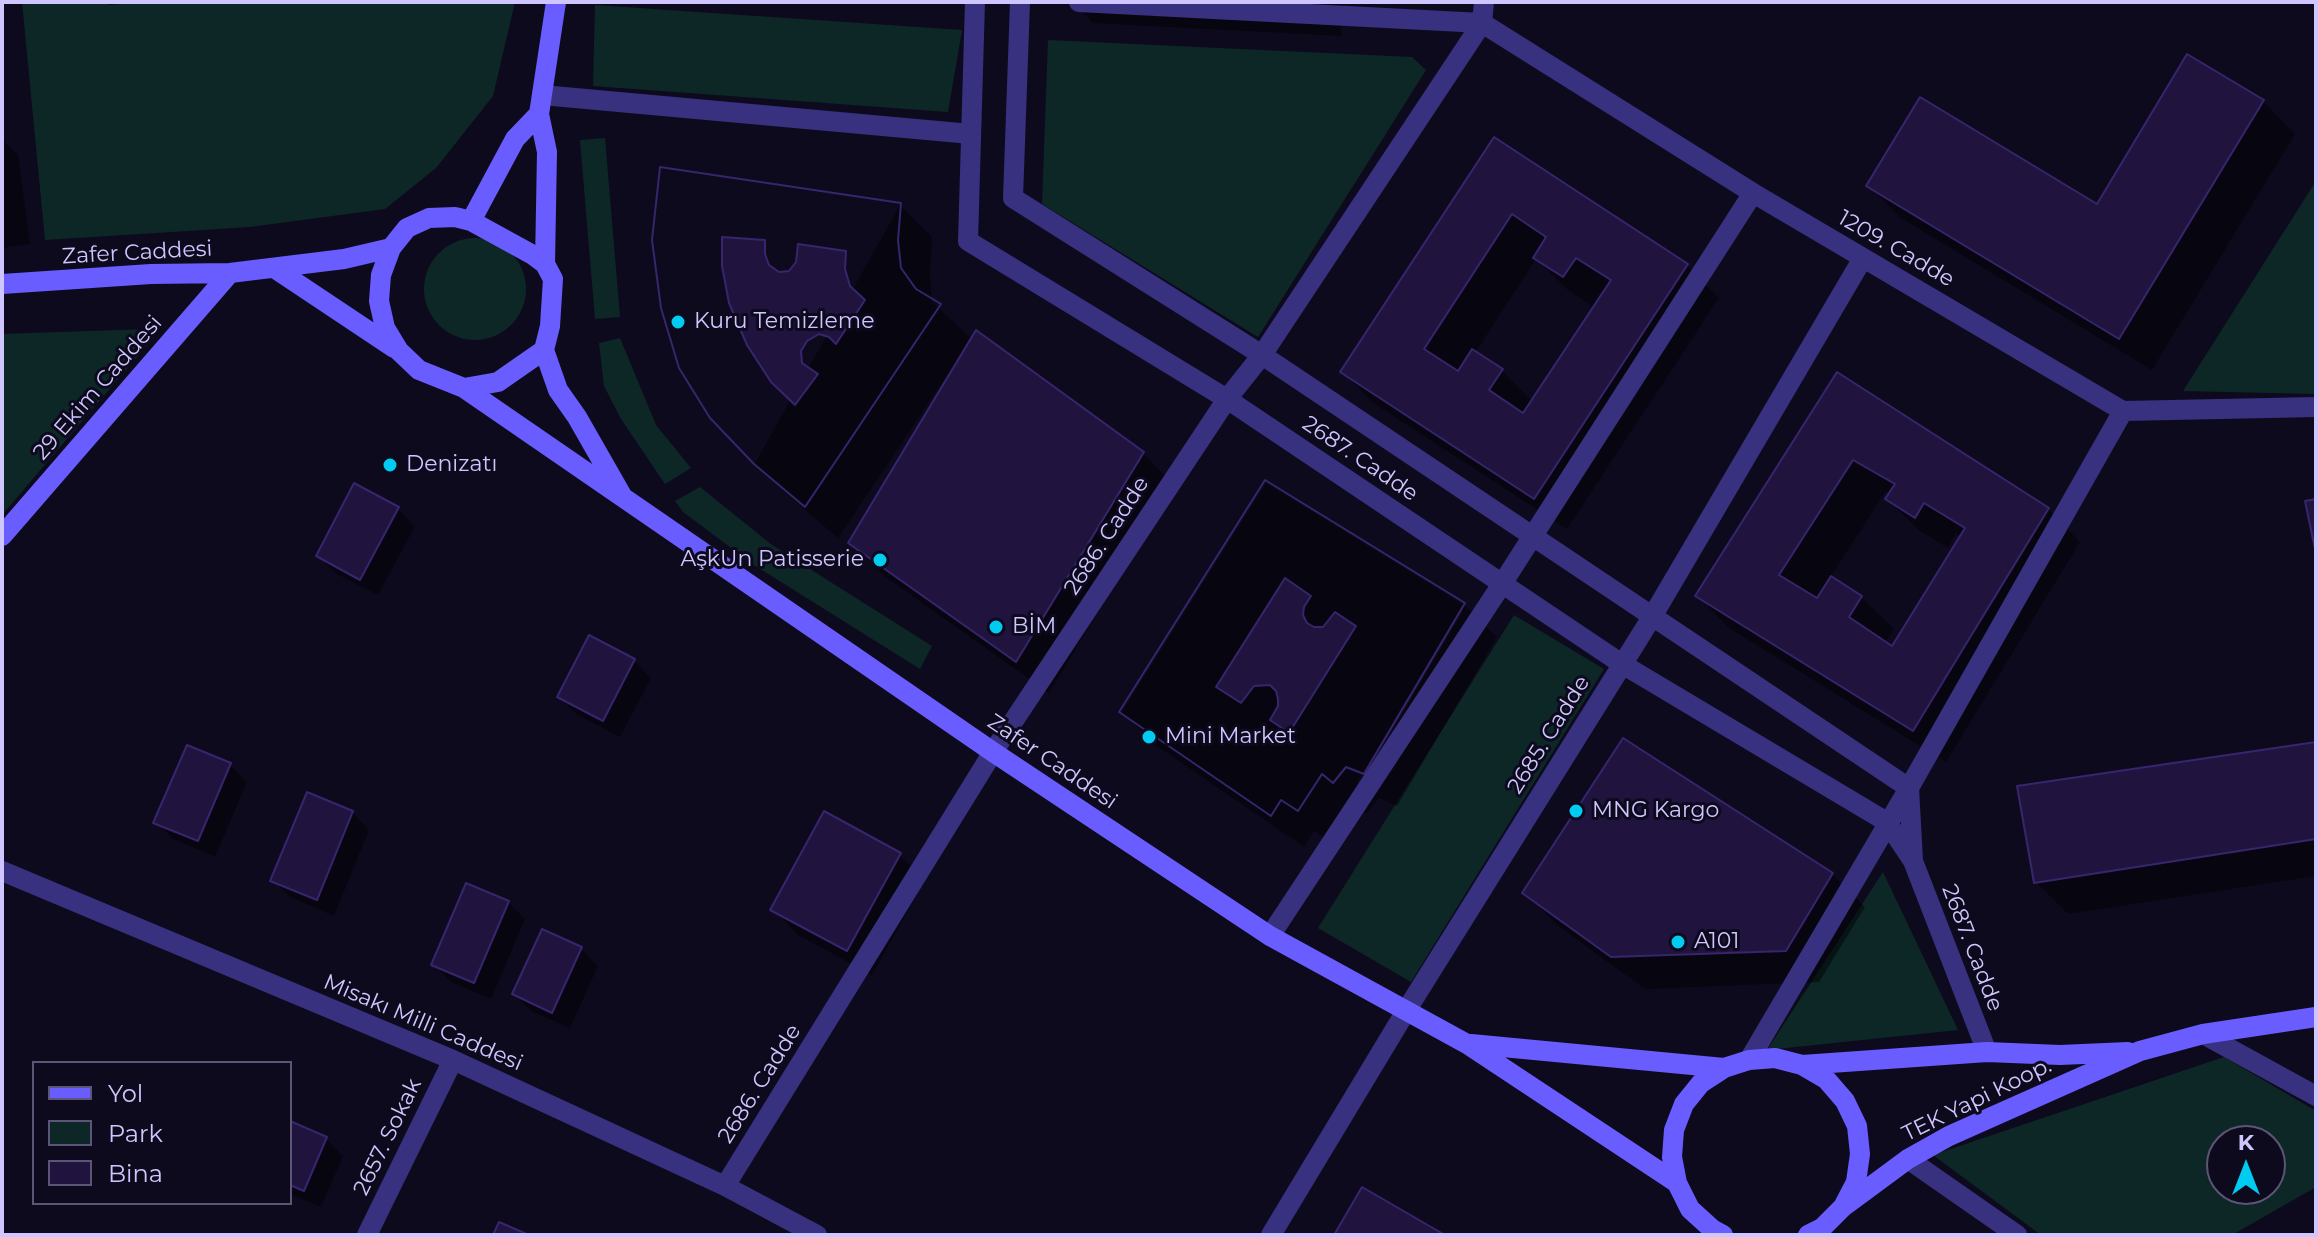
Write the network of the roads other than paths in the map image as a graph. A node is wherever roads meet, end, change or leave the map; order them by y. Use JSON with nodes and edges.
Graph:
{"nodes":[{"id":1,"x":556,"y":2,"type":"edge"},
{"id":2,"x":975,"y":2,"type":"edge"},
{"id":3,"x":1020,"y":2,"type":"edge"},
{"id":4,"x":1079,"y":2,"type":"edge"},
{"id":5,"x":1484,"y":2,"type":"edge"},
{"id":6,"x":1482,"y":23,"type":"junction"},
{"id":7,"x":540,"y":104,"type":"junction"},
{"id":8,"x":971,"y":134,"type":"junction"},
{"id":9,"x":1753,"y":193,"type":"junction"},
{"id":10,"x":471,"y":221,"type":"junction"},
{"id":11,"x":391,"y":248,"type":"junction"},
{"id":12,"x":1863,"y":258,"type":"junction"},
{"id":13,"x":545,"y":264,"type":"junction"},
{"id":14,"x":274,"y":268,"type":"junction"},
{"id":15,"x":230,"y":273,"type":"junction"},
{"id":16,"x":2,"y":284,"type":"edge"},
{"id":17,"x":544,"y":350,"type":"junction"},
{"id":18,"x":399,"y":351,"type":"junction"},
{"id":19,"x":1262,"y":355,"type":"junction"},
{"id":20,"x":464,"y":388,"type":"junction"},
{"id":21,"x":1227,"y":399,"type":"junction"},
{"id":22,"x":2316,"y":407,"type":"edge"},
{"id":23,"x":2123,"y":411,"type":"junction"},
{"id":24,"x":623,"y":498,"type":"junction"},
{"id":25,"x":2,"y":536,"type":"edge"},
{"id":26,"x":1532,"y":537,"type":"junction"},
{"id":27,"x":1502,"y":584,"type":"junction"},
{"id":28,"x":1652,"y":617,"type":"junction"},
{"id":29,"x":1622,"y":664,"type":"junction"},
{"id":30,"x":993,"y":752,"type":"junction"},
{"id":31,"x":1909,"y":788,"type":"junction"},
{"id":32,"x":1887,"y":822,"type":"junction"},
{"id":33,"x":1913,"y":861,"type":"junction"},
{"id":34,"x":2,"y":871,"type":"edge"},
{"id":35,"x":1270,"y":936,"type":"junction"},
{"id":36,"x":1406,"y":1011,"type":"junction"},
{"id":37,"x":2316,"y":1017,"type":"edge"},
{"id":38,"x":2203,"y":1034,"type":"junction"},
{"id":39,"x":1467,"y":1044,"type":"junction"},
{"id":40,"x":2140,"y":1051,"type":"junction"},
{"id":41,"x":1987,"y":1052,"type":"junction"},
{"id":42,"x":453,"y":1060,"type":"junction"},
{"id":43,"x":1749,"y":1060,"type":"junction"},
{"id":44,"x":1802,"y":1065,"type":"junction"},
{"id":45,"x":1724,"y":1068,"type":"junction"},
{"id":46,"x":2316,"y":1096,"type":"edge"},
{"id":47,"x":1908,"y":1159,"type":"junction"},
{"id":48,"x":1677,"y":1183,"type":"junction"},
{"id":49,"x":725,"y":1186,"type":"junction"},
{"id":50,"x":1843,"y":1207,"type":"junction"},
{"id":51,"x":1690,"y":1209,"type":"junction"},
{"id":52,"x":1816,"y":1233,"type":"edge"},
{"id":53,"x":367,"y":1235,"type":"edge"},
{"id":54,"x":817,"y":1235,"type":"edge"},
{"id":55,"x":1271,"y":1235,"type":"edge"},
{"id":56,"x":1692,"y":1235,"type":"edge"},
{"id":57,"x":1723,"y":1235,"type":"edge"},
{"id":58,"x":2017,"y":1235,"type":"edge"}],
"edges":[{"from":1,"to":7,"type":"main road"},
{"from":2,"to":8,"type":"street","name":"2687. Cadde"},
{"from":3,"to":19,"type":"street","name":"2687. Cadde"},
{"from":4,"to":6,"type":"street"},
{"from":5,"to":6,"type":"street","name":"2686. Cadde"},
{"from":6,"to":9,"type":"street","name":"1209. Cadde"},
{"from":6,"to":19,"type":"street","name":"2686. Cadde"},
{"from":7,"to":8,"type":"street"},
{"from":7,"to":10,"type":"main road"},
{"from":7,"to":13,"type":"main road"},
{"from":8,"to":21,"type":"street","name":"2687. Cadde"},
{"from":9,"to":12,"type":"street","name":"1209. Cadde"},
{"from":9,"to":26,"type":"street"},
{"from":10,"to":11,"type":"main road"},
{"from":10,"to":13,"type":"main road"},
{"from":11,"to":14,"type":"main road","name":"Zafer Caddesi"},
{"from":11,"to":18,"type":"main road"},
{"from":12,"to":23,"type":"street","name":"1209. Cadde"},
{"from":12,"to":28,"type":"street","name":"2685. Cadde"},
{"from":13,"to":17,"type":"main road"},
{"from":14,"to":15,"type":"main road","name":"Zafer Caddesi"},
{"from":14,"to":18,"type":"main road"},
{"from":15,"to":16,"type":"main road","name":"Zafer Caddesi"},
{"from":15,"to":25,"type":"main road","name":"29 Ekim Caddesi"},
{"from":17,"to":20,"type":"main road"},
{"from":17,"to":24,"type":"main road","name":"Zafer Caddesi"},
{"from":18,"to":20,"type":"main road"},
{"from":19,"to":21,"type":"street","name":"2686. Cadde"},
{"from":19,"to":26,"type":"street","name":"2687. Cadde"},
{"from":20,"to":24,"type":"main road","name":"Zafer Caddesi"},
{"from":21,"to":27,"type":"street","name":"2687. Cadde"},
{"from":21,"to":30,"type":"street","name":"2686. Cadde"},
{"from":22,"to":23,"type":"street"},
{"from":23,"to":31,"type":"street"},
{"from":24,"to":30,"type":"main road","name":"Zafer Caddesi"},
{"from":26,"to":27,"type":"street"},
{"from":26,"to":28,"type":"street","name":"2687. Cadde"},
{"from":27,"to":29,"type":"street","name":"2687. Cadde"},
{"from":27,"to":35,"type":"street"},
{"from":28,"to":29,"type":"street","name":"2685. Cadde"},
{"from":28,"to":31,"type":"street","name":"2687. Cadde"},
{"from":29,"to":32,"type":"street","name":"2687. Cadde"},
{"from":29,"to":36,"type":"street","name":"2685. Cadde"},
{"from":30,"to":35,"type":"main road","name":"Zafer Caddesi"},
{"from":30,"to":49,"type":"street","name":"2686. Cadde"},
{"from":31,"to":32,"type":"street"},
{"from":31,"to":33,"type":"street","name":"2687. Cadde"},
{"from":32,"to":33,"type":"street","name":"2687. Cadde"},
{"from":32,"to":43,"type":"street"},
{"from":33,"to":41,"type":"street","name":"2687. Cadde"},
{"from":34,"to":42,"type":"street","name":"Misakı Milli Caddesi"},
{"from":35,"to":36,"type":"main road","name":"Zafer Caddesi"},
{"from":36,"to":39,"type":"main road","name":"Zafer Caddesi"},
{"from":36,"to":55,"type":"street","name":"2685. Cadde"},
{"from":37,"to":38,"type":"main road"},
{"from":38,"to":40,"type":"main road"},
{"from":38,"to":46,"type":"street"},
{"from":39,"to":45,"type":"main road"},
{"from":39,"to":48,"type":"main road","name":"Zafer Caddesi"},
{"from":40,"to":41,"type":"main road"},
{"from":40,"to":47,"type":"main road","name":"TEK Yapi Koop."},
{"from":41,"to":44,"type":"main road"},
{"from":42,"to":49,"type":"street","name":"Misakı Milli Caddesi"},
{"from":42,"to":53,"type":"street","name":"2657. Sokak"},
{"from":43,"to":44,"type":"main road"},
{"from":43,"to":45,"type":"main road"},
{"from":44,"to":50,"type":"main road"},
{"from":45,"to":48,"type":"main road"},
{"from":47,"to":50,"type":"main road","name":"TEK Yapi Koop."},
{"from":47,"to":58,"type":"street"},
{"from":48,"to":51,"type":"main road"},
{"from":49,"to":54,"type":"street","name":"Misakı Milli Caddesi"},
{"from":50,"to":52,"type":"main road"},
{"from":51,"to":56,"type":"main road"},
{"from":51,"to":57,"type":"main road"}]}
